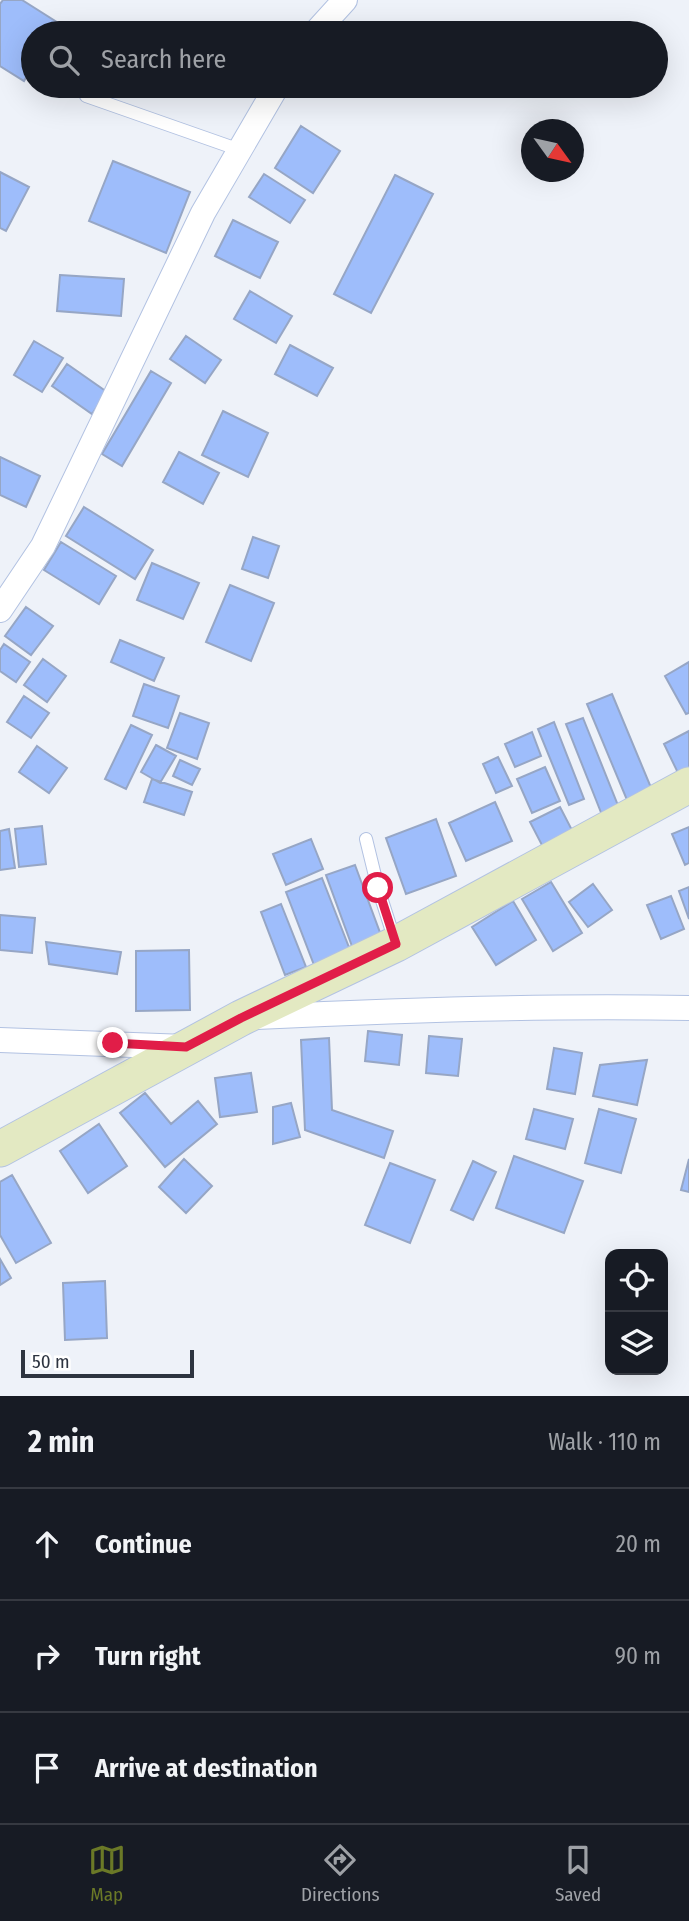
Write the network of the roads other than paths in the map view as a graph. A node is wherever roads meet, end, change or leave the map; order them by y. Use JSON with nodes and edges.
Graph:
{"nodes":[{"id":1,"x":345,"y":0,"type":"edge"},
{"id":2,"x":327,"y":21,"type":"edge"},
{"id":3,"x":92,"y":98,"type":"edge"},
{"id":4,"x":270,"y":98,"type":"edge"},
{"id":5,"x":240,"y":150,"type":"junction"},
{"id":6,"x":0,"y":610,"type":"edge"},
{"id":7,"x":689,"y":785,"type":"edge"},
{"id":8,"x":366,"y":839,"type":"dead end"},
{"id":9,"x":396,"y":944,"type":"junction"},
{"id":10,"x":689,"y":1008,"type":"edge"},
{"id":11,"x":241,"y":1018,"type":"junction"},
{"id":12,"x":0,"y":1040,"type":"edge"},
{"id":13,"x":186,"y":1047,"type":"junction"},
{"id":14,"x":0,"y":1149,"type":"edge"}],
"edges":[{"from":1,"to":2,"type":"street"},
{"from":3,"to":5,"type":"lane"},
{"from":4,"to":5,"type":"street"},
{"from":5,"to":6,"type":"street"},
{"from":7,"to":9,"type":"street"},
{"from":8,"to":9,"type":"lane"},
{"from":9,"to":11,"type":"street"},
{"from":10,"to":11,"type":"street"},
{"from":11,"to":13,"type":"street"},
{"from":12,"to":13,"type":"street"},
{"from":13,"to":14,"type":"street"}]}
